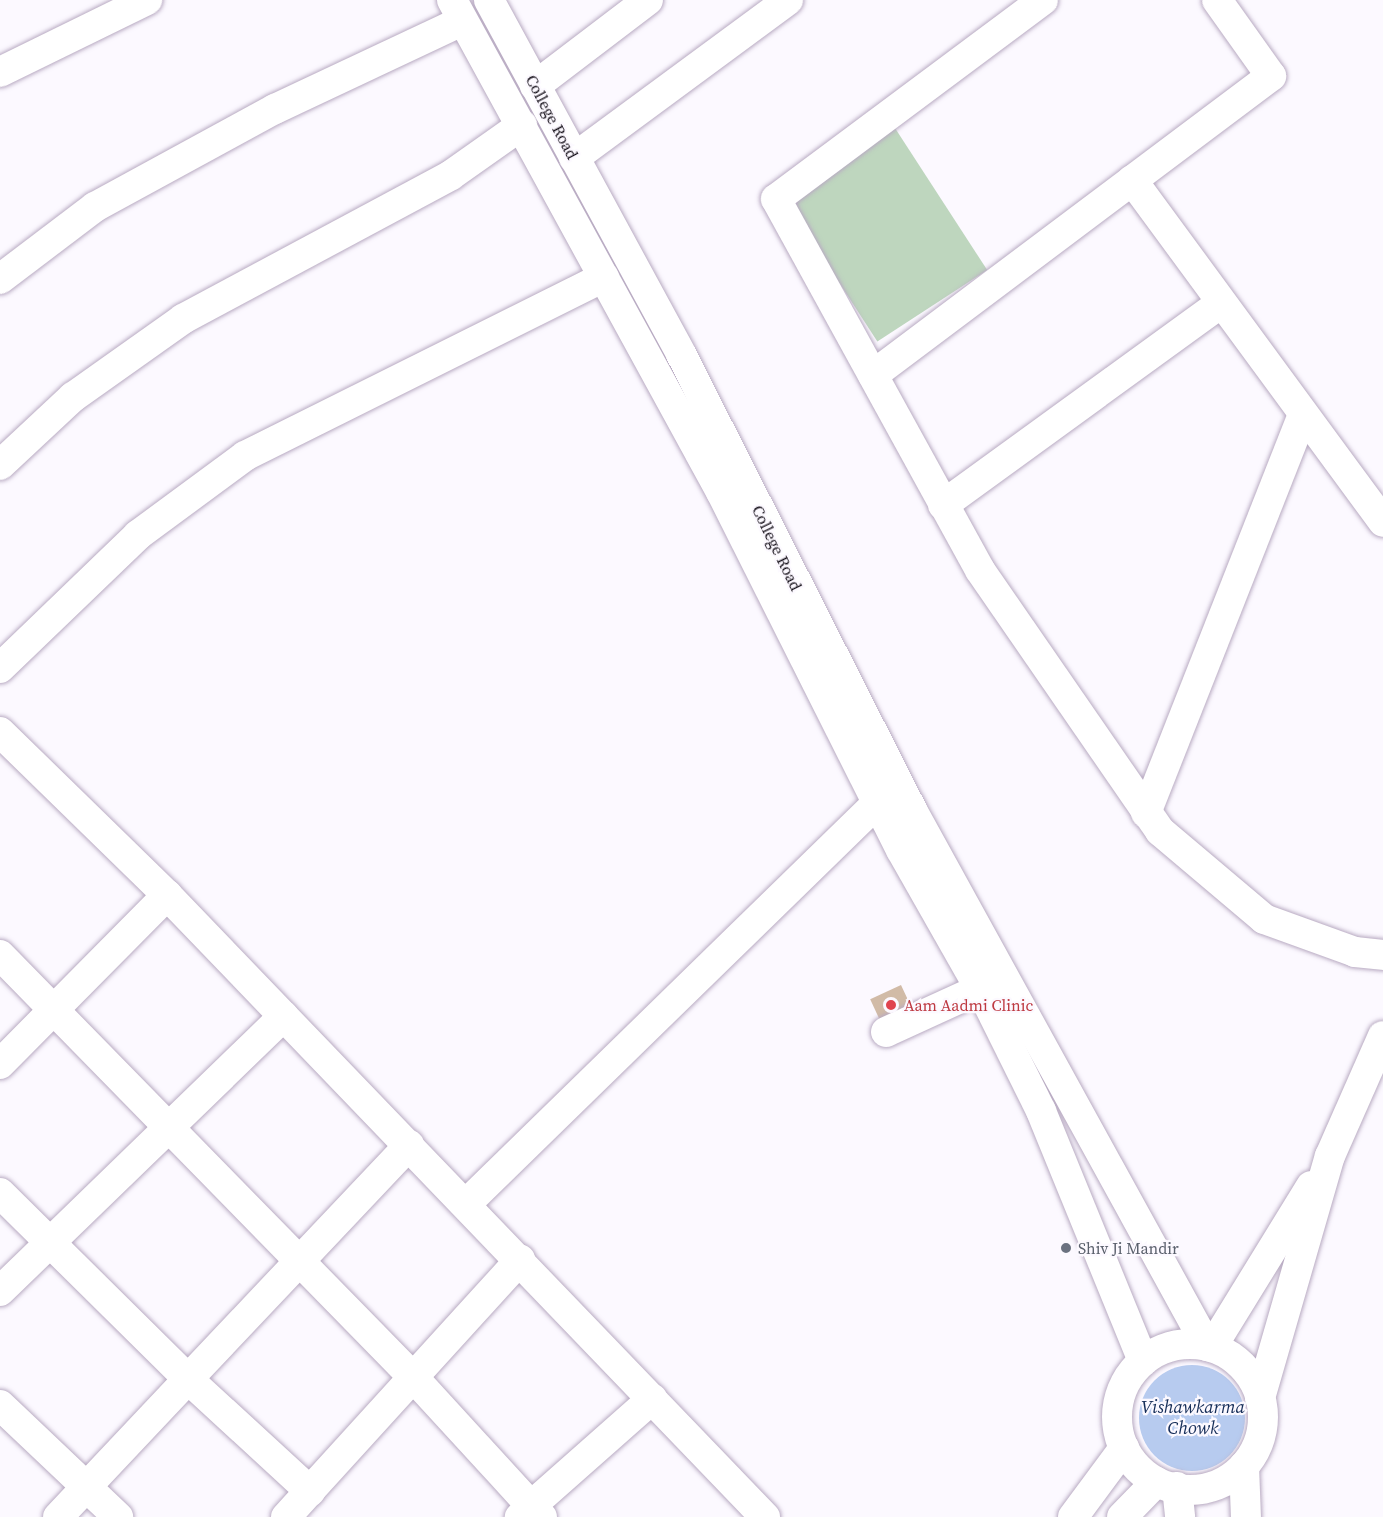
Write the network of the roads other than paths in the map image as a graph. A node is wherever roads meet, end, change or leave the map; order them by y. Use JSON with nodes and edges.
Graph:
{"nodes":[{"id":1,"x":147,"y":0,"type":"edge"},
{"id":2,"x":489,"y":0,"type":"edge"},
{"id":3,"x":648,"y":0,"type":"edge"},
{"id":4,"x":788,"y":0,"type":"edge"},
{"id":5,"x":1042,"y":0,"type":"edge"},
{"id":6,"x":1216,"y":0,"type":"edge"},
{"id":7,"x":457,"y":10,"type":"edge"},
{"id":8,"x":0,"y":72,"type":"edge"},
{"id":9,"x":535,"y":86,"type":"junction"},
{"id":10,"x":522,"y":125,"type":"junction"},
{"id":11,"x":574,"y":158,"type":"junction"},
{"id":12,"x":1132,"y":180,"type":"junction"},
{"id":13,"x":604,"y":277,"type":"junction"},
{"id":14,"x":0,"y":279,"type":"edge"},
{"id":15,"x":1221,"y":303,"type":"junction"},
{"id":16,"x":873,"y":375,"type":"junction"},
{"id":17,"x":1302,"y":417,"type":"junction"},
{"id":18,"x":0,"y":465,"type":"edge"},
{"id":19,"x":944,"y":505,"type":"junction"},
{"id":20,"x":1383,"y":522,"type":"edge"},
{"id":21,"x":0,"y":668,"type":"edge"},
{"id":22,"x":6,"y":748,"type":"edge"},
{"id":23,"x":877,"y":802,"type":"junction"},
{"id":24,"x":1146,"y":813,"type":"junction"},
{"id":25,"x":167,"y":895,"type":"junction"},
{"id":26,"x":0,"y":955,"type":"edge"},
{"id":27,"x":1383,"y":956,"type":"edge"},
{"id":28,"x":980,"y":989,"type":"junction"},
{"id":29,"x":52,"y":1011,"type":"junction"},
{"id":30,"x":284,"y":1016,"type":"junction"},
{"id":31,"x":886,"y":1032,"type":"dead end"},
{"id":32,"x":1383,"y":1036,"type":"edge"},
{"id":33,"x":0,"y":1064,"type":"edge"},
{"id":34,"x":166,"y":1128,"type":"junction"},
{"id":35,"x":409,"y":1145,"type":"junction"},
{"id":36,"x":1330,"y":1156,"type":"junction"},
{"id":37,"x":0,"y":1193,"type":"edge"},
{"id":38,"x":466,"y":1204,"type":"junction"},
{"id":39,"x":49,"y":1241,"type":"junction"},
{"id":40,"x":520,"y":1260,"type":"junction"},
{"id":41,"x":298,"y":1262,"type":"junction"},
{"id":42,"x":0,"y":1291,"type":"edge"},
{"id":43,"x":1209,"y":1346,"type":"junction"},
{"id":44,"x":1143,"y":1361,"type":"junction"},
{"id":45,"x":413,"y":1377,"type":"junction"},
{"id":46,"x":188,"y":1379,"type":"junction"},
{"id":47,"x":1260,"y":1398,"type":"junction"},
{"id":48,"x":652,"y":1399,"type":"junction"},
{"id":49,"x":0,"y":1405,"type":"edge"},
{"id":50,"x":1124,"y":1448,"type":"junction"},
{"id":51,"x":1244,"y":1466,"type":"junction"},
{"id":52,"x":1166,"y":1484,"type":"junction"},
{"id":53,"x":87,"y":1486,"type":"junction"},
{"id":54,"x":310,"y":1491,"type":"junction"},
{"id":55,"x":531,"y":1513,"type":"edge"},
{"id":56,"x":58,"y":1517,"type":"edge"},
{"id":57,"x":118,"y":1517,"type":"edge"},
{"id":58,"x":286,"y":1517,"type":"edge"},
{"id":59,"x":765,"y":1517,"type":"edge"},
{"id":60,"x":1072,"y":1517,"type":"edge"},
{"id":61,"x":1122,"y":1517,"type":"edge"},
{"id":62,"x":1180,"y":1517,"type":"edge"},
{"id":63,"x":1246,"y":1517,"type":"edge"}],
"edges":[{"from":1,"to":8,"type":"street"},
{"from":2,"to":9,"type":"street","name":"College Road"},
{"from":3,"to":9,"type":"street"},
{"from":4,"to":11,"type":"street"},
{"from":5,"to":16,"type":"street"},
{"from":6,"to":12,"type":"street"},
{"from":7,"to":10,"type":"street"},
{"from":7,"to":14,"type":"street"},
{"from":9,"to":11,"type":"street","name":"College Road"},
{"from":10,"to":13,"type":"street"},
{"from":10,"to":18,"type":"street"},
{"from":11,"to":43,"type":"street","name":"College Road"},
{"from":12,"to":15,"type":"street"},
{"from":12,"to":16,"type":"street"},
{"from":13,"to":21,"type":"street"},
{"from":13,"to":23,"type":"street"},
{"from":15,"to":17,"type":"street"},
{"from":15,"to":19,"type":"street"},
{"from":16,"to":19,"type":"street"},
{"from":17,"to":20,"type":"street"},
{"from":17,"to":24,"type":"street"},
{"from":19,"to":24,"type":"street"},
{"from":22,"to":25,"type":"street"},
{"from":23,"to":28,"type":"street"},
{"from":23,"to":38,"type":"street"},
{"from":24,"to":27,"type":"street"},
{"from":25,"to":29,"type":"street"},
{"from":25,"to":30,"type":"street"},
{"from":26,"to":29,"type":"street"},
{"from":28,"to":31,"type":"street"},
{"from":28,"to":44,"type":"street"},
{"from":29,"to":33,"type":"street"},
{"from":29,"to":34,"type":"street"},
{"from":30,"to":34,"type":"street"},
{"from":30,"to":35,"type":"street"},
{"from":32,"to":36,"type":"street"},
{"from":34,"to":39,"type":"street"},
{"from":34,"to":41,"type":"street"},
{"from":35,"to":38,"type":"street"},
{"from":35,"to":41,"type":"street"},
{"from":36,"to":43,"type":"street"},
{"from":36,"to":47,"type":"street"},
{"from":37,"to":39,"type":"street"},
{"from":38,"to":40,"type":"street"},
{"from":39,"to":42,"type":"street"},
{"from":39,"to":46,"type":"street"},
{"from":40,"to":45,"type":"street"},
{"from":40,"to":48,"type":"street"},
{"from":41,"to":45,"type":"street"},
{"from":41,"to":46,"type":"street"},
{"from":43,"to":44,"type":"street"},
{"from":43,"to":47,"type":"street"},
{"from":44,"to":50,"type":"street"},
{"from":45,"to":54,"type":"street"},
{"from":45,"to":55,"type":"street"},
{"from":46,"to":53,"type":"street"},
{"from":46,"to":54,"type":"street"},
{"from":47,"to":51,"type":"street"},
{"from":48,"to":55,"type":"street"},
{"from":48,"to":59,"type":"street"},
{"from":49,"to":53,"type":"street"},
{"from":50,"to":52,"type":"street"},
{"from":50,"to":60,"type":"street"},
{"from":51,"to":52,"type":"street"},
{"from":51,"to":63,"type":"street"},
{"from":52,"to":61,"type":"street"},
{"from":52,"to":62,"type":"street"},
{"from":53,"to":56,"type":"street"},
{"from":53,"to":57,"type":"street"},
{"from":54,"to":58,"type":"street"}]}
